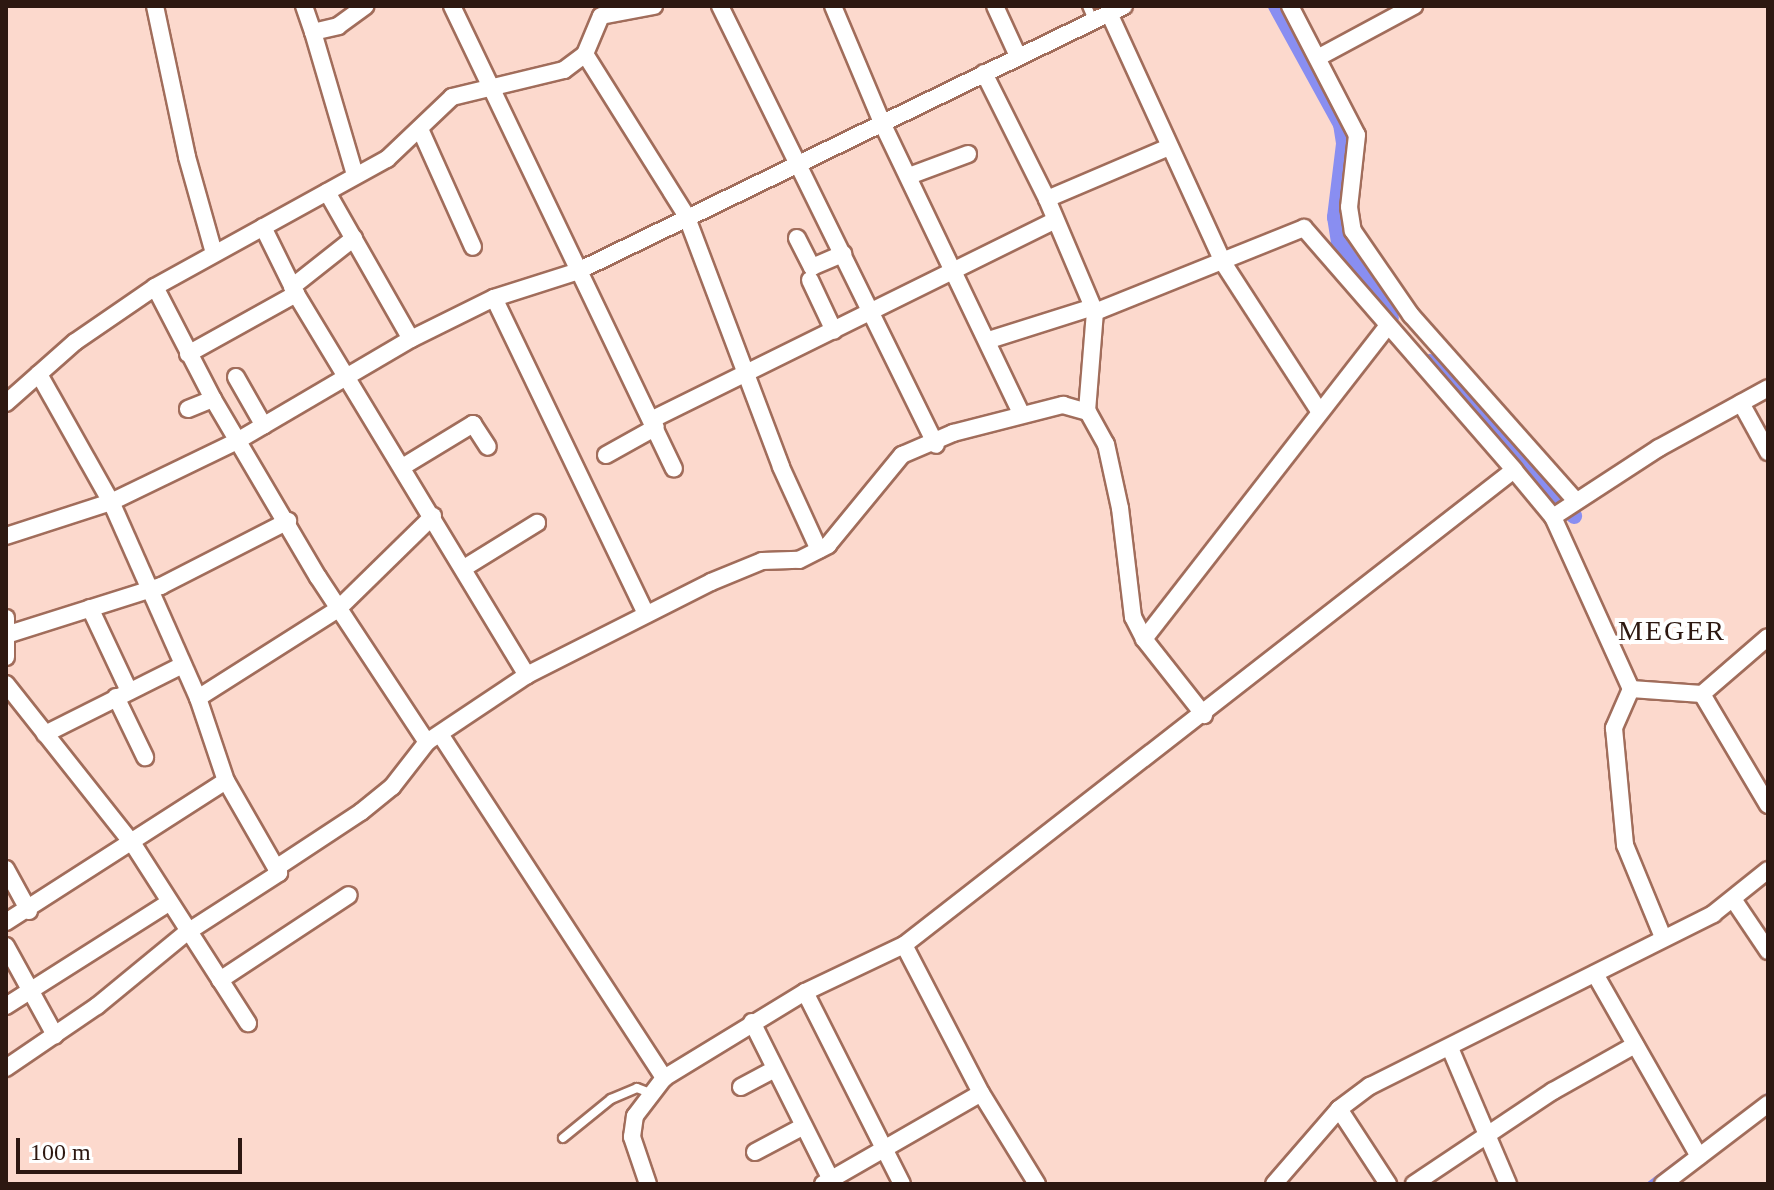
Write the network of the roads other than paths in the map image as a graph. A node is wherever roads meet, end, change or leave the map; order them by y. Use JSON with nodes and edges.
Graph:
{"nodes":[{"id":1,"x":155,"y":6,"type":"edge"},
{"id":2,"x":304,"y":6,"type":"edge"},
{"id":3,"x":366,"y":6,"type":"edge"},
{"id":4,"x":452,"y":6,"type":"edge"},
{"id":5,"x":654,"y":6,"type":"edge"},
{"id":6,"x":720,"y":6,"type":"edge"},
{"id":7,"x":833,"y":6,"type":"edge"},
{"id":8,"x":995,"y":6,"type":"edge"},
{"id":9,"x":1290,"y":6,"type":"edge"},
{"id":10,"x":1414,"y":6,"type":"edge"},
{"id":11,"x":1117,"y":9,"type":"edge"},
{"id":12,"x":598,"y":11,"type":"edge"},
{"id":13,"x":1090,"y":13,"type":"edge"},
{"id":14,"x":313,"y":32,"type":"junction"},
{"id":15,"x":585,"y":54,"type":"junction"},
{"id":16,"x":1017,"y":54,"type":"junction"},
{"id":17,"x":1321,"y":56,"type":"junction"},
{"id":18,"x":984,"y":73,"type":"junction"},
{"id":19,"x":490,"y":89,"type":"junction"},
{"id":20,"x":883,"y":125,"type":"junction"},
{"id":21,"x":420,"y":129,"type":"junction"},
{"id":22,"x":1169,"y":147,"type":"junction"},
{"id":23,"x":968,"y":154,"type":"dead end"},
{"id":24,"x":797,"y":165,"type":"junction"},
{"id":25,"x":355,"y":175,"type":"junction"},
{"id":26,"x":909,"y":176,"type":"junction"},
{"id":27,"x":327,"y":192,"type":"junction"},
{"id":28,"x":1047,"y":199,"type":"junction"},
{"id":29,"x":686,"y":215,"type":"junction"},
{"id":30,"x":1056,"y":220,"type":"junction"},
{"id":31,"x":263,"y":227,"type":"junction"},
{"id":32,"x":354,"y":238,"type":"junction"},
{"id":33,"x":797,"y":238,"type":"dead end"},
{"id":34,"x":473,"y":247,"type":"dead end"},
{"id":35,"x":214,"y":253,"type":"junction"},
{"id":36,"x":843,"y":254,"type":"junction"},
{"id":37,"x":1223,"y":263,"type":"junction"},
{"id":38,"x":955,"y":270,"type":"junction"},
{"id":39,"x":576,"y":272,"type":"junction"},
{"id":40,"x":810,"y":280,"type":"dead end"},
{"id":41,"x":155,"y":287,"type":"junction"},
{"id":42,"x":294,"y":291,"type":"junction"},
{"id":43,"x":494,"y":298,"type":"junction"},
{"id":44,"x":1094,"y":310,"type":"junction"},
{"id":45,"x":873,"y":313,"type":"junction"},
{"id":46,"x":1386,"y":328,"type":"junction"},
{"id":47,"x":834,"y":331,"type":"junction"},
{"id":48,"x":411,"y":339,"type":"junction"},
{"id":49,"x":989,"y":340,"type":"junction"},
{"id":50,"x":188,"y":354,"type":"junction"},
{"id":51,"x":39,"y":374,"type":"junction"},
{"id":52,"x":749,"y":375,"type":"junction"},
{"id":53,"x":236,"y":377,"type":"dead end"},
{"id":54,"x":347,"y":377,"type":"junction"},
{"id":55,"x":1768,"y":388,"type":"edge"},
{"id":56,"x":213,"y":399,"type":"junction"},
{"id":57,"x":6,"y":403,"type":"edge"},
{"id":58,"x":1741,"y":403,"type":"junction"},
{"id":59,"x":188,"y":409,"type":"dead end"},
{"id":60,"x":1087,"y":411,"type":"junction"},
{"id":61,"x":1319,"y":411,"type":"junction"},
{"id":62,"x":1021,"y":413,"type":"junction"},
{"id":63,"x":655,"y":423,"type":"junction"},
{"id":64,"x":264,"y":426,"type":"junction"},
{"id":65,"x":237,"y":441,"type":"junction"},
{"id":66,"x":935,"y":443,"type":"junction"},
{"id":67,"x":488,"y":447,"type":"dead end"},
{"id":68,"x":1768,"y":452,"type":"edge"},
{"id":69,"x":606,"y":455,"type":"dead end"},
{"id":70,"x":404,"y":466,"type":"junction"},
{"id":71,"x":674,"y":469,"type":"dead end"},
{"id":72,"x":1514,"y":470,"type":"junction"},
{"id":73,"x":1575,"y":500,"type":"junction"},
{"id":74,"x":111,"y":502,"type":"junction"},
{"id":75,"x":433,"y":516,"type":"junction"},
{"id":76,"x":1553,"y":517,"type":"junction"},
{"id":77,"x":288,"y":521,"type":"junction"},
{"id":78,"x":537,"y":523,"type":"dead end"},
{"id":79,"x":6,"y":536,"type":"edge"},
{"id":80,"x":819,"y":550,"type":"junction"},
{"id":81,"x":464,"y":568,"type":"junction"},
{"id":82,"x":149,"y":591,"type":"junction"},
{"id":83,"x":90,"y":608,"type":"junction"},
{"id":84,"x":338,"y":609,"type":"junction"},
{"id":85,"x":646,"y":614,"type":"junction"},
{"id":86,"x":7,"y":629,"type":"edge"},
{"id":87,"x":1768,"y":637,"type":"edge"},
{"id":88,"x":1144,"y":639,"type":"junction"},
{"id":89,"x":6,"y":657,"type":"edge"},
{"id":90,"x":183,"y":665,"type":"junction"},
{"id":91,"x":527,"y":675,"type":"junction"},
{"id":92,"x":6,"y":684,"type":"edge"},
{"id":93,"x":1631,"y":689,"type":"junction"},
{"id":94,"x":122,"y":694,"type":"junction"},
{"id":95,"x":1702,"y":694,"type":"junction"},
{"id":96,"x":198,"y":698,"type":"junction"},
{"id":97,"x":1204,"y":715,"type":"junction"},
{"id":98,"x":45,"y":734,"type":"junction"},
{"id":99,"x":434,"y":738,"type":"junction"},
{"id":100,"x":145,"y":757,"type":"dead end"},
{"id":101,"x":226,"y":781,"type":"junction"},
{"id":102,"x":1768,"y":805,"type":"edge"},
{"id":103,"x":133,"y":844,"type":"junction"},
{"id":104,"x":276,"y":868,"type":"junction"},
{"id":105,"x":6,"y":869,"type":"edge"},
{"id":106,"x":1768,"y":870,"type":"edge"},
{"id":107,"x":349,"y":895,"type":"dead end"},
{"id":108,"x":1735,"y":902,"type":"junction"},
{"id":109,"x":168,"y":903,"type":"junction"},
{"id":110,"x":29,"y":911,"type":"junction"},
{"id":111,"x":6,"y":922,"type":"edge"},
{"id":112,"x":186,"y":933,"type":"junction"},
{"id":113,"x":1663,"y":937,"type":"junction"},
{"id":114,"x":904,"y":945,"type":"junction"},
{"id":115,"x":6,"y":946,"type":"edge"},
{"id":116,"x":1768,"y":951,"type":"edge"},
{"id":117,"x":1595,"y":974,"type":"junction"},
{"id":118,"x":220,"y":980,"type":"junction"},
{"id":119,"x":31,"y":990,"type":"junction"},
{"id":120,"x":805,"y":992,"type":"junction"},
{"id":121,"x":6,"y":1006,"type":"edge"},
{"id":122,"x":752,"y":1022,"type":"junction"},
{"id":123,"x":248,"y":1023,"type":"dead end"},
{"id":124,"x":55,"y":1035,"type":"junction"},
{"id":125,"x":1635,"y":1045,"type":"junction"},
{"id":126,"x":1450,"y":1048,"type":"junction"},
{"id":127,"x":6,"y":1068,"type":"edge"},
{"id":128,"x":775,"y":1069,"type":"junction"},
{"id":129,"x":664,"y":1078,"type":"junction"},
{"id":130,"x":741,"y":1087,"type":"dead end"},
{"id":131,"x":650,"y":1093,"type":"junction"},
{"id":132,"x":981,"y":1093,"type":"junction"},
{"id":133,"x":1768,"y":1104,"type":"edge"},
{"id":134,"x":1339,"y":1109,"type":"junction"},
{"id":135,"x":802,"y":1127,"type":"junction"},
{"id":136,"x":1486,"y":1135,"type":"junction"},
{"id":137,"x":563,"y":1138,"type":"dead end"},
{"id":138,"x":883,"y":1151,"type":"junction"},
{"id":139,"x":755,"y":1152,"type":"dead end"},
{"id":140,"x":1699,"y":1156,"type":"junction"},
{"id":141,"x":1670,"y":1182,"type":"edge"},
{"id":142,"x":829,"y":1183,"type":"edge"},
{"id":143,"x":648,"y":1184,"type":"edge"},
{"id":144,"x":902,"y":1184,"type":"edge"},
{"id":145,"x":1037,"y":1184,"type":"edge"},
{"id":146,"x":1274,"y":1184,"type":"edge"},
{"id":147,"x":1388,"y":1184,"type":"edge"},
{"id":148,"x":1414,"y":1184,"type":"edge"},
{"id":149,"x":1508,"y":1184,"type":"edge"}],
"edges":[{"from":1,"to":35,"type":"street"},
{"from":2,"to":14,"type":"street"},
{"from":3,"to":14,"type":"street"},
{"from":4,"to":19,"type":"street"},
{"from":5,"to":12,"type":"street"},
{"from":6,"to":24,"type":"street"},
{"from":7,"to":20,"type":"street"},
{"from":8,"to":16,"type":"street"},
{"from":9,"to":17,"type":"street"},
{"from":10,"to":17,"type":"street"},
{"from":11,"to":13,"type":"street"},
{"from":11,"to":22,"type":"street"},
{"from":12,"to":15,"type":"street"},
{"from":13,"to":16,"type":"street"},
{"from":14,"to":25,"type":"street"},
{"from":15,"to":19,"type":"street"},
{"from":15,"to":29,"type":"street"},
{"from":16,"to":18,"type":"street"},
{"from":17,"to":73,"type":"street"},
{"from":18,"to":20,"type":"street"},
{"from":18,"to":28,"type":"street"},
{"from":19,"to":21,"type":"street"},
{"from":19,"to":39,"type":"street"},
{"from":20,"to":24,"type":"street"},
{"from":20,"to":26,"type":"street"},
{"from":21,"to":25,"type":"street"},
{"from":21,"to":34,"type":"street"},
{"from":22,"to":28,"type":"street"},
{"from":22,"to":37,"type":"street"},
{"from":23,"to":26,"type":"street"},
{"from":24,"to":29,"type":"street"},
{"from":24,"to":36,"type":"street"},
{"from":25,"to":27,"type":"street"},
{"from":26,"to":38,"type":"street"},
{"from":27,"to":31,"type":"street"},
{"from":27,"to":32,"type":"street"},
{"from":28,"to":30,"type":"street"},
{"from":29,"to":39,"type":"street"},
{"from":29,"to":52,"type":"street"},
{"from":30,"to":38,"type":"street"},
{"from":30,"to":44,"type":"street"},
{"from":31,"to":35,"type":"street"},
{"from":31,"to":42,"type":"street"},
{"from":32,"to":42,"type":"street"},
{"from":32,"to":48,"type":"street"},
{"from":33,"to":36,"type":"street"},
{"from":35,"to":41,"type":"street"},
{"from":36,"to":45,"type":"street"},
{"from":37,"to":44,"type":"street"},
{"from":37,"to":46,"type":"street"},
{"from":37,"to":61,"type":"street"},
{"from":38,"to":45,"type":"street"},
{"from":38,"to":49,"type":"street"},
{"from":39,"to":43,"type":"street"},
{"from":39,"to":63,"type":"street"},
{"from":40,"to":47,"type":"street"},
{"from":41,"to":50,"type":"street"},
{"from":41,"to":51,"type":"street"},
{"from":42,"to":50,"type":"street"},
{"from":42,"to":54,"type":"street"},
{"from":43,"to":48,"type":"street"},
{"from":43,"to":85,"type":"street"},
{"from":44,"to":49,"type":"street"},
{"from":44,"to":60,"type":"street"},
{"from":45,"to":47,"type":"street"},
{"from":45,"to":66,"type":"street"},
{"from":46,"to":61,"type":"street"},
{"from":46,"to":72,"type":"street"},
{"from":47,"to":52,"type":"street"},
{"from":48,"to":54,"type":"street"},
{"from":49,"to":62,"type":"street"},
{"from":50,"to":56,"type":"street"},
{"from":51,"to":57,"type":"street"},
{"from":51,"to":74,"type":"street"},
{"from":52,"to":63,"type":"street"},
{"from":52,"to":80,"type":"street"},
{"from":53,"to":64,"type":"street"},
{"from":54,"to":64,"type":"street"},
{"from":54,"to":70,"type":"street"},
{"from":55,"to":58,"type":"street"},
{"from":56,"to":59,"type":"street"},
{"from":56,"to":65,"type":"street"},
{"from":58,"to":68,"type":"street"},
{"from":58,"to":73,"type":"street"},
{"from":60,"to":62,"type":"street"},
{"from":60,"to":88,"type":"street"},
{"from":61,"to":88,"type":"street"},
{"from":62,"to":66,"type":"street"},
{"from":63,"to":69,"type":"street"},
{"from":63,"to":71,"type":"street"},
{"from":64,"to":65,"type":"street"},
{"from":65,"to":74,"type":"street"},
{"from":65,"to":77,"type":"street"},
{"from":66,"to":80,"type":"street"},
{"from":67,"to":70,"type":"street"},
{"from":70,"to":75,"type":"street"},
{"from":72,"to":76,"type":"street"},
{"from":72,"to":97,"type":"street"},
{"from":73,"to":76,"type":"street"},
{"from":74,"to":79,"type":"street"},
{"from":74,"to":82,"type":"street"},
{"from":75,"to":81,"type":"street"},
{"from":75,"to":84,"type":"street"},
{"from":76,"to":93,"type":"street"},
{"from":77,"to":82,"type":"street"},
{"from":77,"to":84,"type":"street"},
{"from":78,"to":81,"type":"street"},
{"from":80,"to":85,"type":"street"},
{"from":81,"to":91,"type":"street"},
{"from":82,"to":83,"type":"street"},
{"from":82,"to":90,"type":"street"},
{"from":83,"to":86,"type":"street"},
{"from":83,"to":94,"type":"street"},
{"from":84,"to":96,"type":"street"},
{"from":84,"to":99,"type":"street"},
{"from":85,"to":91,"type":"street"},
{"from":86,"to":89,"type":"street"},
{"from":87,"to":95,"type":"street"},
{"from":88,"to":97,"type":"street"},
{"from":90,"to":94,"type":"street"},
{"from":90,"to":96,"type":"street"},
{"from":91,"to":99,"type":"street"},
{"from":92,"to":98,"type":"street"},
{"from":93,"to":95,"type":"street"},
{"from":93,"to":113,"type":"street"},
{"from":94,"to":98,"type":"street"},
{"from":94,"to":100,"type":"street"},
{"from":95,"to":102,"type":"street"},
{"from":96,"to":101,"type":"street"},
{"from":97,"to":114,"type":"street"},
{"from":98,"to":103,"type":"street"},
{"from":99,"to":104,"type":"street"},
{"from":99,"to":129,"type":"street"},
{"from":101,"to":103,"type":"street"},
{"from":101,"to":104,"type":"street"},
{"from":103,"to":109,"type":"street"},
{"from":103,"to":110,"type":"street"},
{"from":104,"to":112,"type":"street"},
{"from":105,"to":110,"type":"street"},
{"from":106,"to":108,"type":"street"},
{"from":107,"to":118,"type":"street"},
{"from":108,"to":113,"type":"street"},
{"from":108,"to":116,"type":"street"},
{"from":109,"to":112,"type":"street"},
{"from":109,"to":119,"type":"street"},
{"from":110,"to":111,"type":"street"},
{"from":112,"to":118,"type":"street"},
{"from":112,"to":124,"type":"street"},
{"from":113,"to":117,"type":"street"},
{"from":114,"to":120,"type":"street"},
{"from":114,"to":132,"type":"street"},
{"from":115,"to":119,"type":"street"},
{"from":117,"to":125,"type":"street"},
{"from":117,"to":126,"type":"street"},
{"from":118,"to":123,"type":"street"},
{"from":119,"to":121,"type":"street"},
{"from":119,"to":124,"type":"street"},
{"from":120,"to":122,"type":"street"},
{"from":120,"to":138,"type":"street"},
{"from":122,"to":128,"type":"street"},
{"from":122,"to":129,"type":"street"},
{"from":124,"to":127,"type":"street"},
{"from":125,"to":136,"type":"street"},
{"from":125,"to":140,"type":"street"},
{"from":126,"to":134,"type":"street"},
{"from":126,"to":136,"type":"street"},
{"from":128,"to":130,"type":"street"},
{"from":128,"to":135,"type":"street"},
{"from":129,"to":131,"type":"street"},
{"from":131,"to":137,"type":"lane"},
{"from":131,"to":143,"type":"street"},
{"from":132,"to":138,"type":"street"},
{"from":132,"to":145,"type":"street"},
{"from":133,"to":140,"type":"street"},
{"from":134,"to":146,"type":"street"},
{"from":134,"to":147,"type":"street"},
{"from":135,"to":139,"type":"street"},
{"from":135,"to":142,"type":"street"},
{"from":136,"to":148,"type":"street"},
{"from":136,"to":149,"type":"street"},
{"from":138,"to":142,"type":"street"},
{"from":138,"to":144,"type":"street"},
{"from":140,"to":141,"type":"street"}]}
